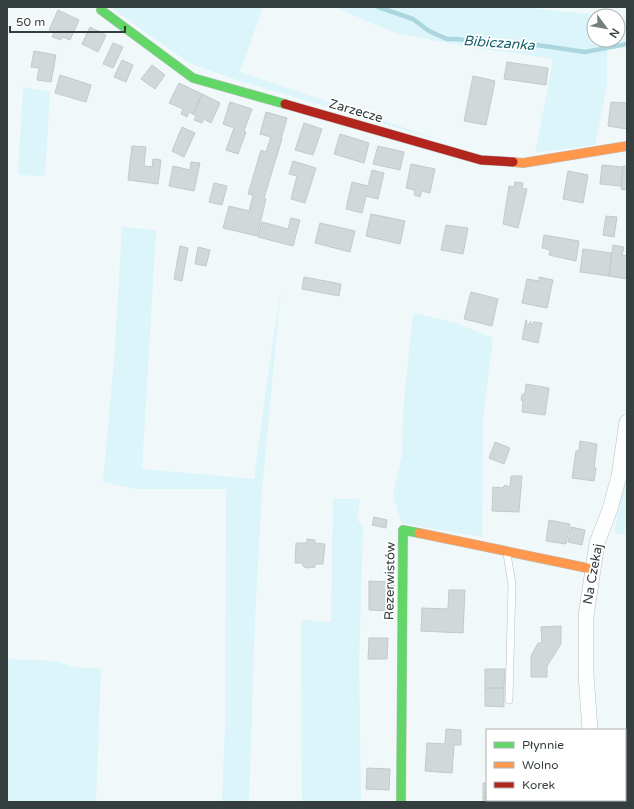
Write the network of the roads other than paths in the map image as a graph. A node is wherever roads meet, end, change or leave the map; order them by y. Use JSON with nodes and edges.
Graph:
{"nodes":[{"id":1,"x":101,"y":10,"type":"dead end"},
{"id":2,"x":627,"y":146,"type":"edge"},
{"id":3,"x":627,"y":422,"type":"edge"},
{"id":4,"x":507,"y":552,"type":"junction"},
{"id":5,"x":592,"y":569,"type":"junction"},
{"id":6,"x":509,"y":700,"type":"dead end"},
{"id":7,"x":590,"y":729,"type":"edge"},
{"id":8,"x":401,"y":802,"type":"edge"}],
"edges":[{"from":1,"to":2,"type":"street","name":"Zarzecze"},
{"from":3,"to":5,"type":"street","name":"Na Czekaj"},
{"from":4,"to":5,"type":"street","name":"Rezerwistów"},
{"from":4,"to":6,"type":"lane"},
{"from":4,"to":8,"type":"street","name":"Rezerwistów"},
{"from":5,"to":7,"type":"street","name":"Na Czekaj"}]}
